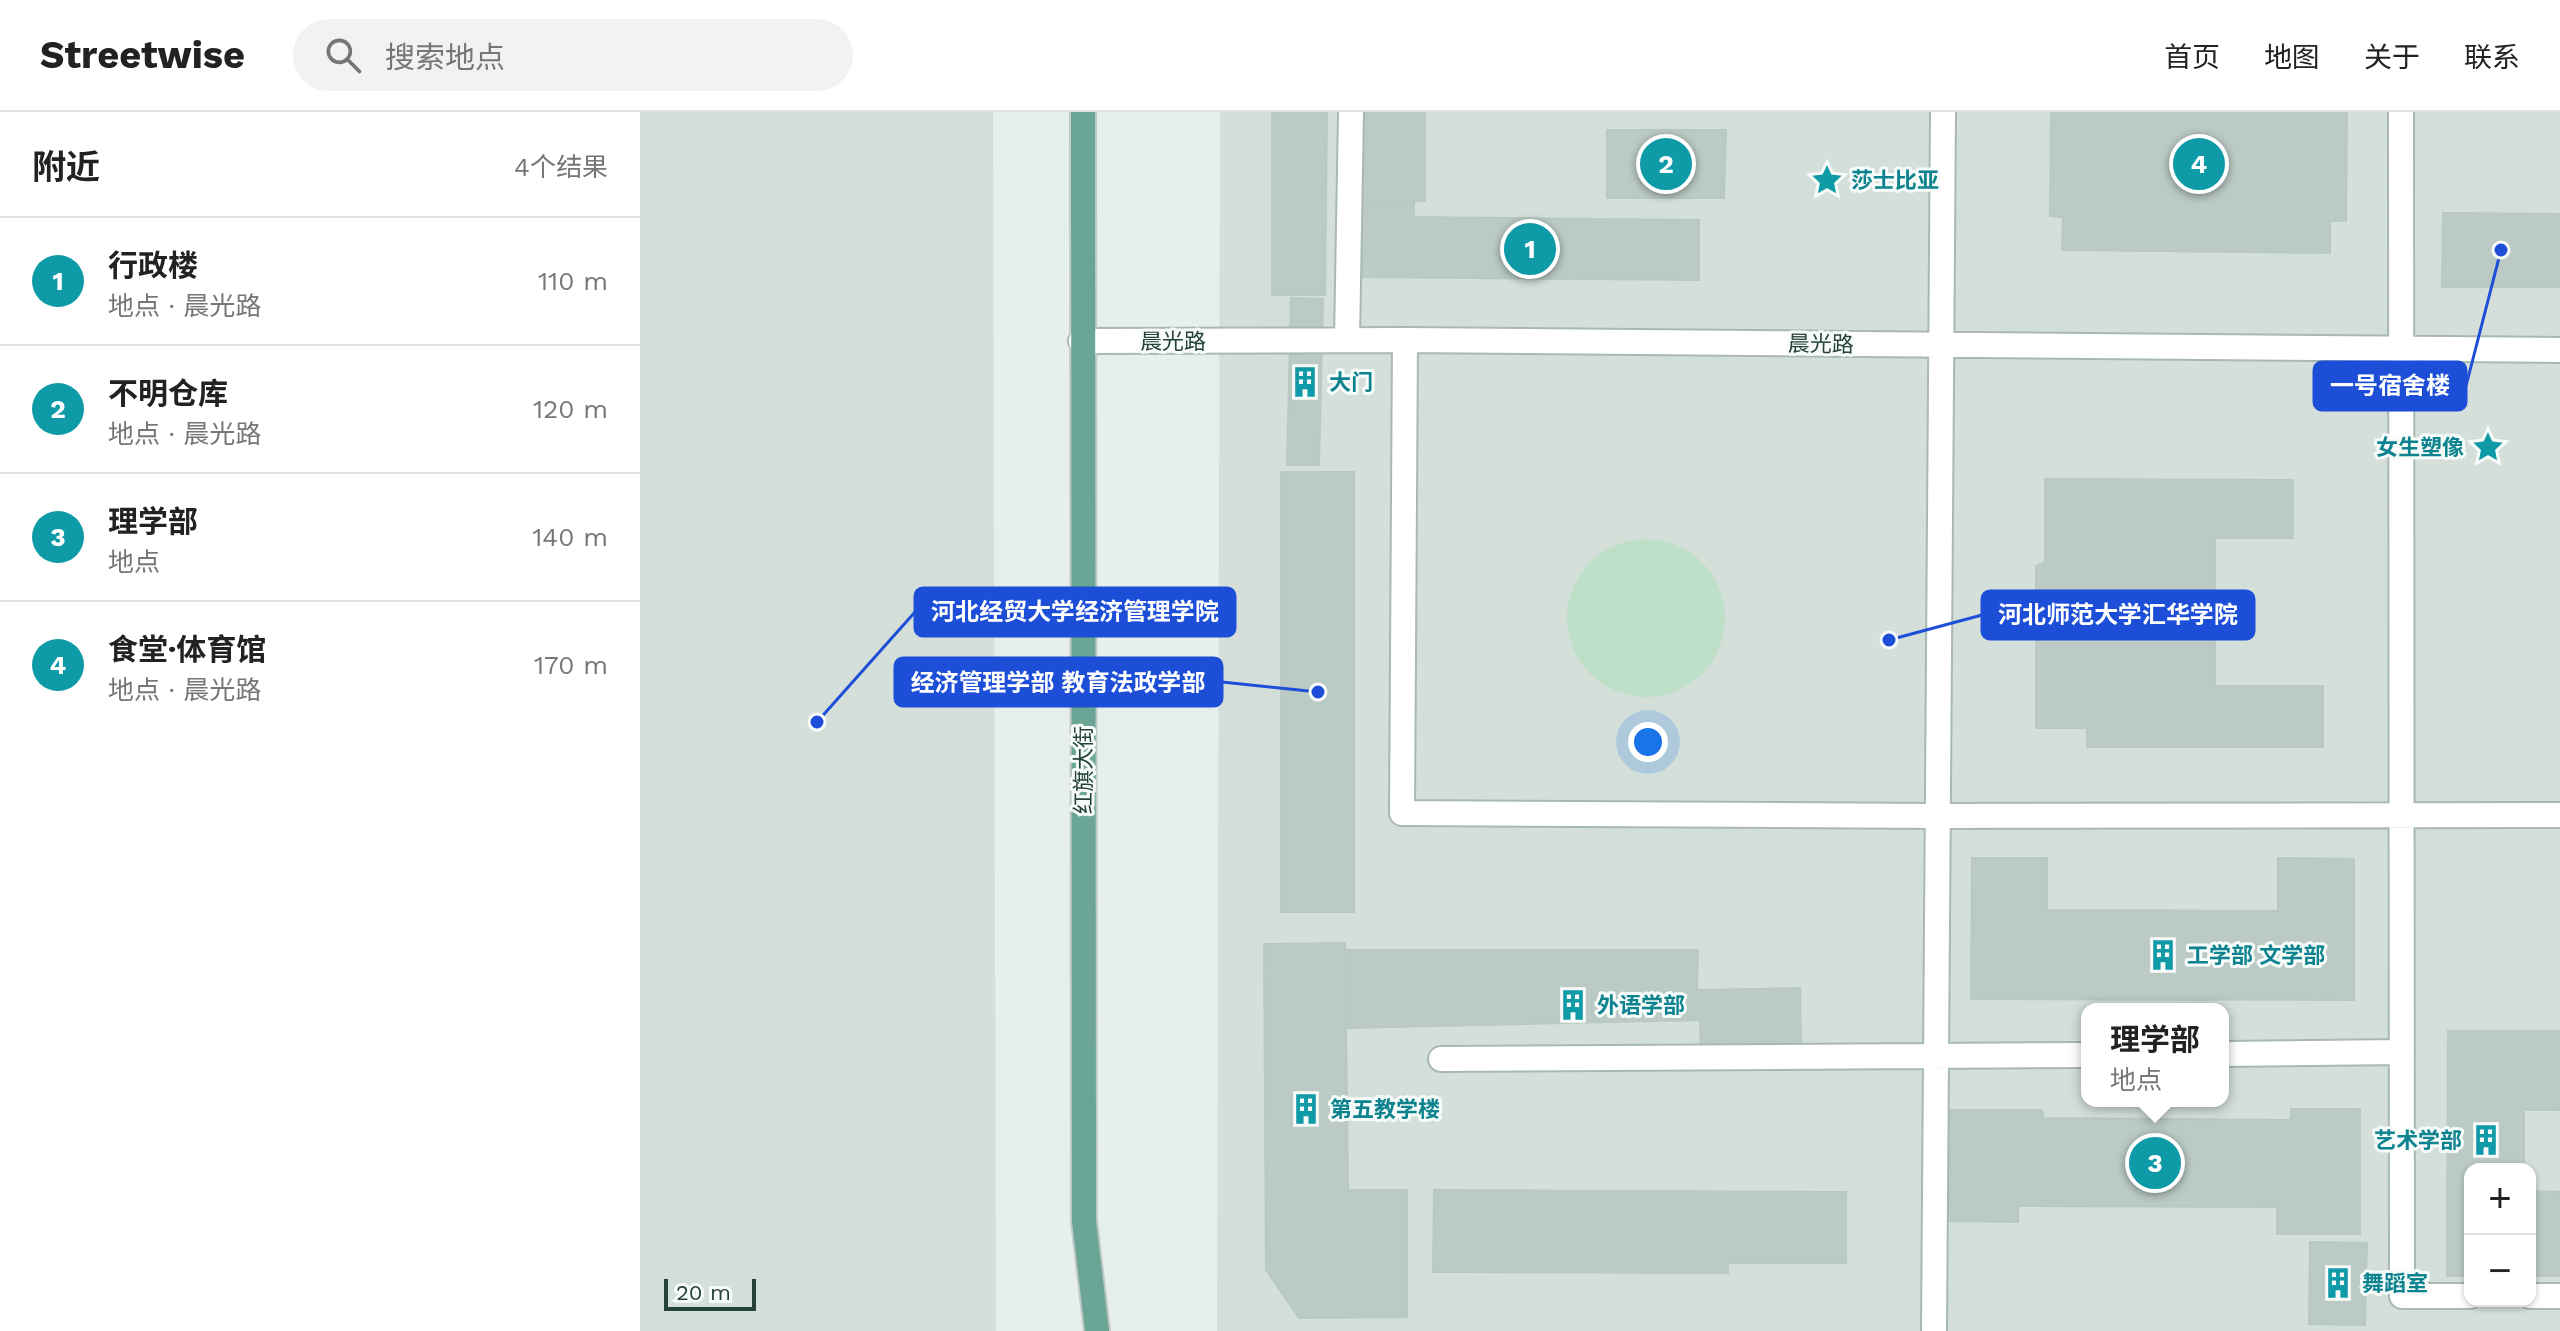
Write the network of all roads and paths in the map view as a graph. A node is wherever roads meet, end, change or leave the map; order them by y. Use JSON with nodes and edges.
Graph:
{"nodes":[{"id":1,"x":1083,"y":112,"type":"edge"},
{"id":2,"x":1351,"y":112,"type":"edge"},
{"id":3,"x":1943,"y":112,"type":"edge"},
{"id":4,"x":2401,"y":112,"type":"edge"},
{"id":5,"x":1347,"y":340,"type":"junction"},
{"id":6,"x":1405,"y":340,"type":"junction"},
{"id":7,"x":1081,"y":341,"type":"junction"},
{"id":8,"x":1941,"y":345,"type":"junction"},
{"id":9,"x":2401,"y":349,"type":"junction"},
{"id":10,"x":2560,"y":350,"type":"edge"},
{"id":11,"x":2402,"y":814,"type":"junction"},
{"id":12,"x":2560,"y":815,"type":"edge"},
{"id":13,"x":1938,"y":816,"type":"junction"},
{"id":14,"x":2402,"y":1052,"type":"junction"},
{"id":15,"x":2229,"y":1054,"type":"edge"},
{"id":16,"x":2081,"y":1055,"type":"edge"},
{"id":17,"x":1936,"y":1056,"type":"junction"},
{"id":18,"x":1441,"y":1059,"type":"dead end"},
{"id":19,"x":2464,"y":1296,"type":"edge"},
{"id":20,"x":2536,"y":1296,"type":"edge"},
{"id":21,"x":2560,"y":1296,"type":"edge"},
{"id":22,"x":1097,"y":1331,"type":"edge"},
{"id":23,"x":1934,"y":1331,"type":"edge"}],
"edges":[{"from":1,"to":7,"type":"main road","name":"红旗大街"},
{"from":2,"to":5,"type":"street"},
{"from":3,"to":8,"type":"street"},
{"from":4,"to":9,"type":"street"},
{"from":5,"to":6,"type":"street","name":"晨光路"},
{"from":5,"to":7,"type":"street","name":"晨光路"},
{"from":6,"to":8,"type":"street","name":"晨光路"},
{"from":6,"to":13,"type":"street"},
{"from":7,"to":22,"type":"main road","name":"红旗大街"},
{"from":8,"to":9,"type":"street","name":"晨光路"},
{"from":8,"to":13,"type":"street"},
{"from":9,"to":10,"type":"street","name":"晨光路"},
{"from":9,"to":11,"type":"street"},
{"from":11,"to":12,"type":"street"},
{"from":11,"to":13,"type":"street"},
{"from":11,"to":14,"type":"street"},
{"from":13,"to":17,"type":"street"},
{"from":14,"to":15,"type":"street"},
{"from":14,"to":19,"type":"street"},
{"from":16,"to":17,"type":"street"},
{"from":17,"to":18,"type":"street"},
{"from":17,"to":23,"type":"street"},
{"from":20,"to":21,"type":"street"}]}
